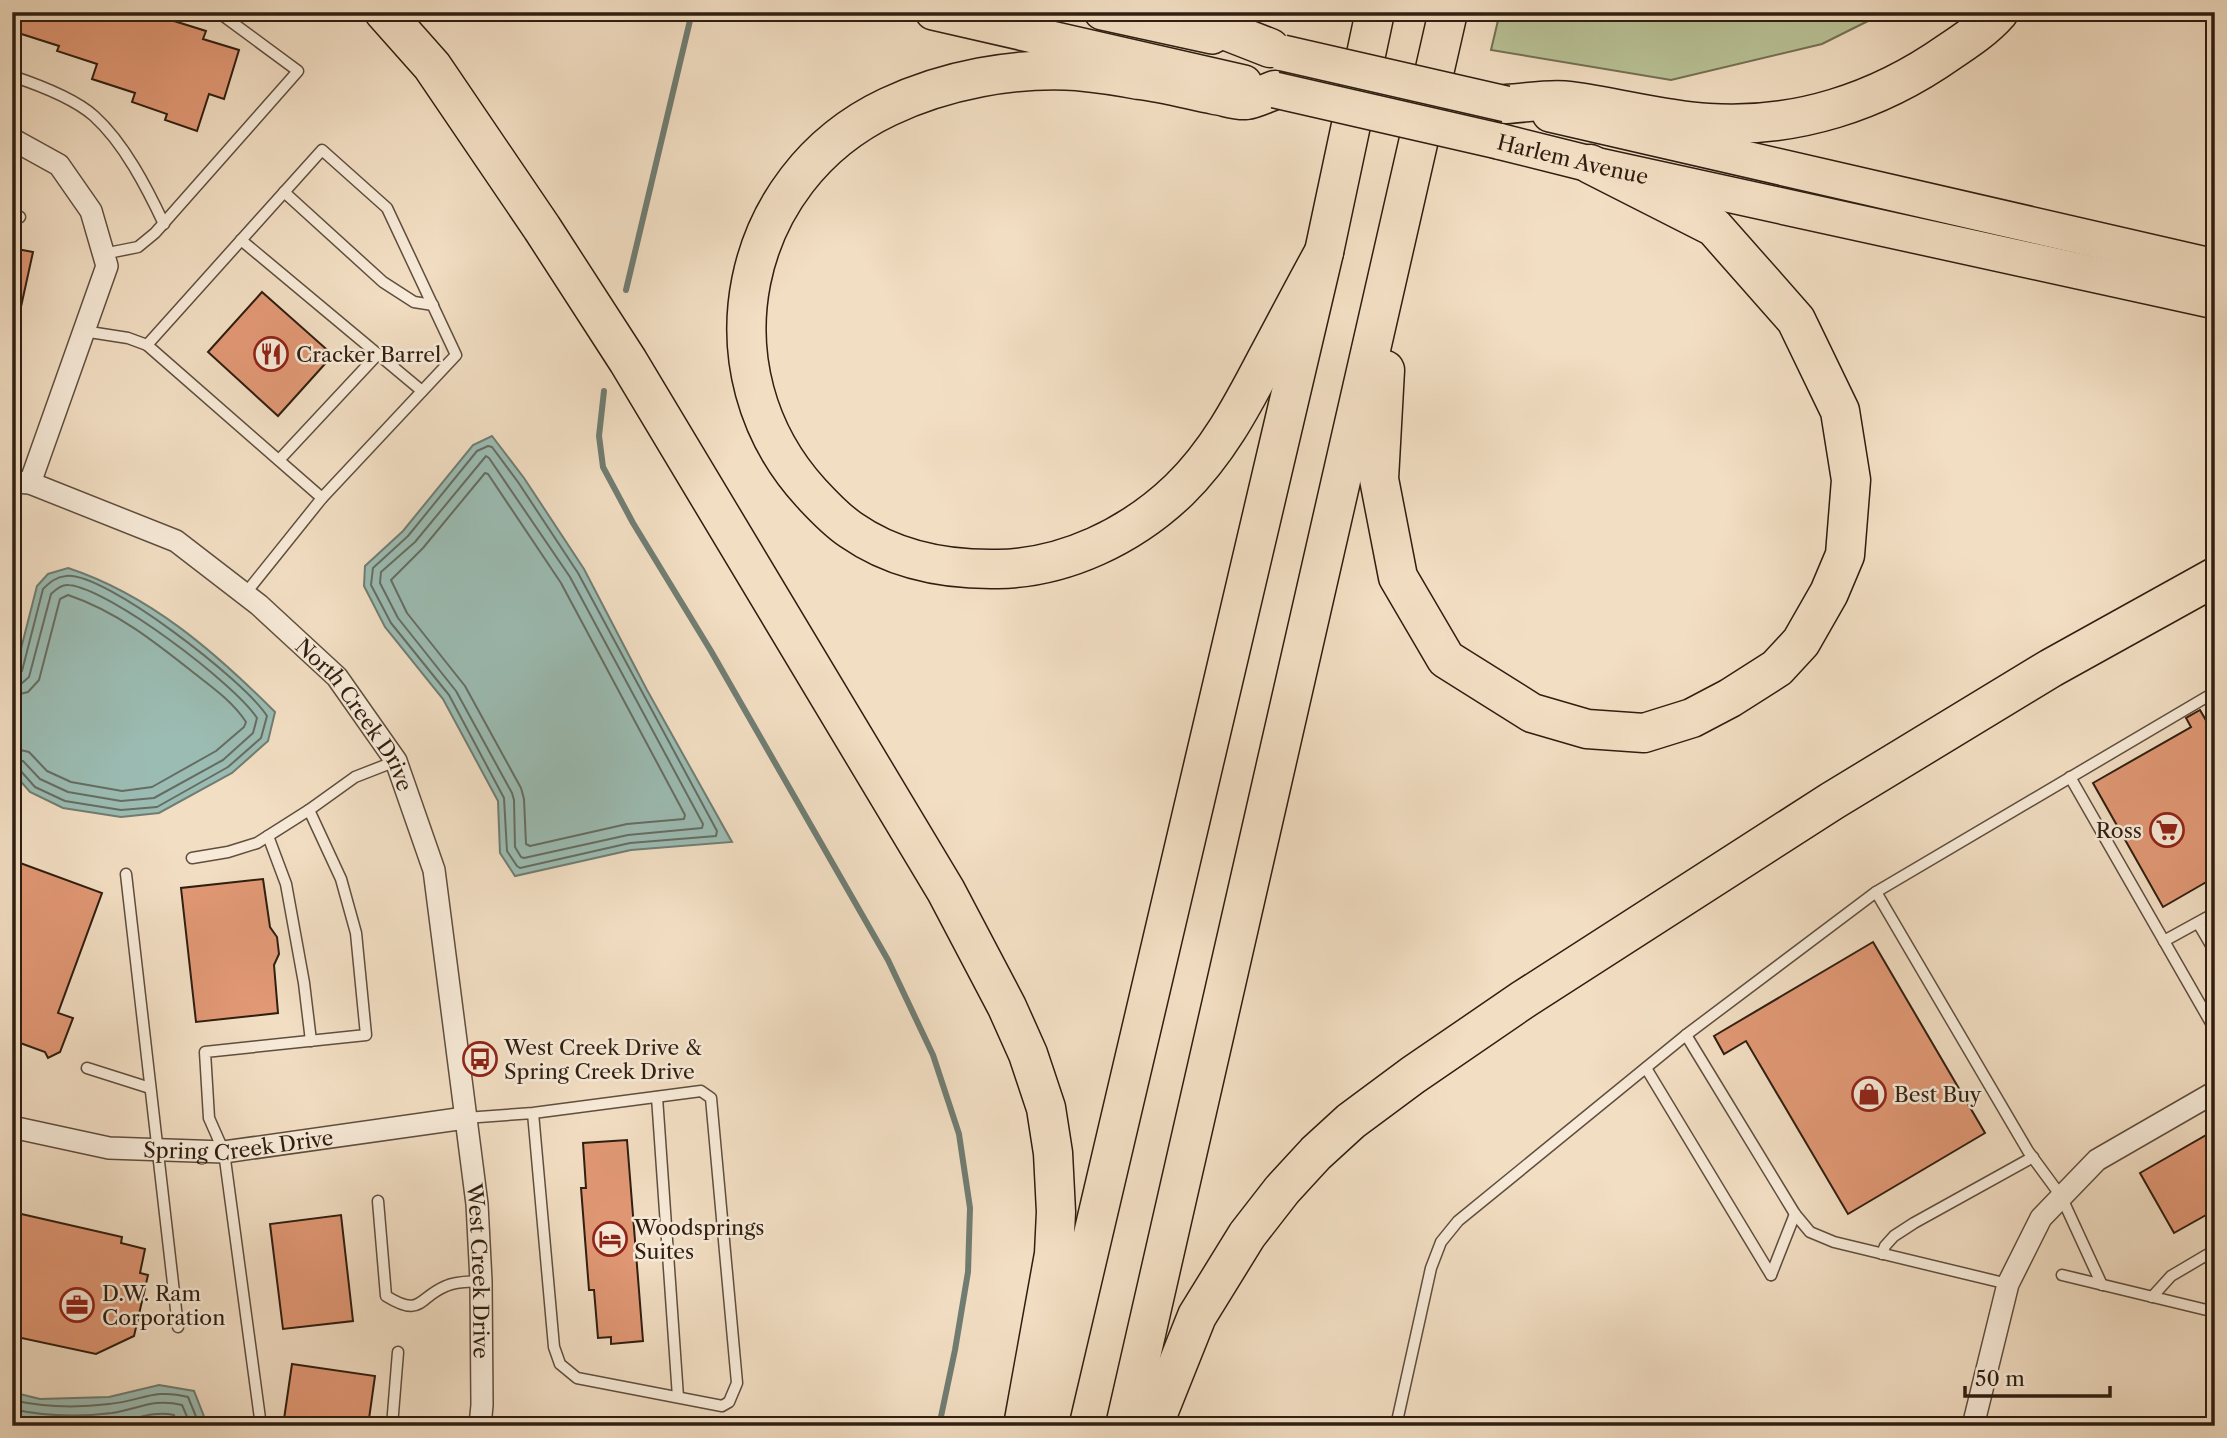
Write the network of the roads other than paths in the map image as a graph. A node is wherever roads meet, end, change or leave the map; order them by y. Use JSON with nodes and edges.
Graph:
{"nodes":[{"id":1,"x":218,"y":12,"type":"edge"},
{"id":2,"x":384,"y":12,"type":"edge"},
{"id":3,"x":933,"y":12,"type":"edge"},
{"id":4,"x":1102,"y":12,"type":"edge"},
{"id":5,"x":1178,"y":12,"type":"edge"},
{"id":6,"x":1448,"y":12,"type":"edge"},
{"id":7,"x":1999,"y":12,"type":"edge"},
{"id":8,"x":1371,"y":17,"type":"edge"},
{"id":9,"x":1277,"y":51,"type":"junction"},
{"id":10,"x":12,"y":76,"type":"edge"},
{"id":11,"x":1275,"y":90,"type":"junction"},
{"id":12,"x":1506,"y":104,"type":"junction"},
{"id":13,"x":12,"y":139,"type":"edge"},
{"id":14,"x":1590,"y":164,"type":"junction"},
{"id":15,"x":284,"y":192,"type":"junction"},
{"id":16,"x":164,"y":224,"type":"junction"},
{"id":17,"x":242,"y":240,"type":"junction"},
{"id":18,"x":1324,"y":252,"type":"junction"},
{"id":19,"x":103,"y":254,"type":"junction"},
{"id":20,"x":1392,"y":260,"type":"junction"},
{"id":21,"x":2215,"y":267,"type":"edge"},
{"id":22,"x":2215,"y":302,"type":"edge"},
{"id":23,"x":433,"y":305,"type":"junction"},
{"id":24,"x":83,"y":331,"type":"junction"},
{"id":25,"x":147,"y":345,"type":"junction"},
{"id":26,"x":378,"y":354,"type":"junction"},
{"id":27,"x":422,"y":391,"type":"junction"},
{"id":28,"x":279,"y":460,"type":"junction"},
{"id":29,"x":21,"y":482,"type":"edge"},
{"id":30,"x":322,"y":498,"type":"junction"},
{"id":31,"x":2215,"y":577,"type":"edge"},
{"id":32,"x":245,"y":594,"type":"junction"},
{"id":33,"x":2215,"y":692,"type":"edge"},
{"id":34,"x":396,"y":761,"type":"junction"},
{"id":35,"x":2070,"y":777,"type":"junction"},
{"id":36,"x":309,"y":810,"type":"junction"},
{"id":37,"x":268,"y":836,"type":"junction"},
{"id":38,"x":192,"y":858,"type":"dead end"},
{"id":39,"x":126,"y":874,"type":"dead end"},
{"id":40,"x":1876,"y":892,"type":"junction"},
{"id":41,"x":2215,"y":913,"type":"edge"},
{"id":42,"x":2197,"y":923,"type":"junction"},
{"id":43,"x":2164,"y":941,"type":"junction"},
{"id":44,"x":2215,"y":952,"type":"edge"},
{"id":45,"x":2214,"y":1027,"type":"edge"},
{"id":46,"x":1686,"y":1035,"type":"junction"},
{"id":47,"x":311,"y":1041,"type":"junction"},
{"id":48,"x":87,"y":1068,"type":"dead end"},
{"id":49,"x":1646,"y":1068,"type":"junction"},
{"id":50,"x":150,"y":1088,"type":"junction"},
{"id":51,"x":2215,"y":1092,"type":"edge"},
{"id":52,"x":657,"y":1097,"type":"junction"},
{"id":53,"x":533,"y":1113,"type":"junction"},
{"id":54,"x":465,"y":1118,"type":"junction"},
{"id":55,"x":12,"y":1126,"type":"edge"},
{"id":56,"x":158,"y":1150,"type":"junction"},
{"id":57,"x":224,"y":1152,"type":"junction"},
{"id":58,"x":2033,"y":1157,"type":"junction"},
{"id":59,"x":2061,"y":1196,"type":"junction"},
{"id":60,"x":377,"y":1201,"type":"dead end"},
{"id":61,"x":1795,"y":1214,"type":"junction"},
{"id":62,"x":2215,"y":1250,"type":"edge"},
{"id":63,"x":1882,"y":1254,"type":"junction"},
{"id":64,"x":2062,"y":1275,"type":"dead end"},
{"id":65,"x":481,"y":1281,"type":"junction"},
{"id":66,"x":2007,"y":1284,"type":"junction"},
{"id":67,"x":2102,"y":1285,"type":"junction"},
{"id":68,"x":2152,"y":1297,"type":"junction"},
{"id":69,"x":2215,"y":1312,"type":"edge"},
{"id":70,"x":177,"y":1326,"type":"dead end"},
{"id":71,"x":398,"y":1352,"type":"dead end"},
{"id":72,"x":678,"y":1397,"type":"junction"},
{"id":73,"x":261,"y":1426,"type":"edge"},
{"id":74,"x":392,"y":1426,"type":"edge"},
{"id":75,"x":480,"y":1426,"type":"edge"},
{"id":76,"x":1023,"y":1426,"type":"edge"},
{"id":77,"x":1048,"y":1426,"type":"edge"},
{"id":78,"x":1125,"y":1426,"type":"edge"},
{"id":79,"x":1153,"y":1426,"type":"edge"},
{"id":80,"x":1396,"y":1426,"type":"edge"},
{"id":81,"x":1973,"y":1426,"type":"edge"}],
"edges":[{"from":1,"to":16,"type":"lane"},
{"from":2,"to":76,"type":"highway"},
{"from":3,"to":11,"type":"main road","name":"Harlem Avenue"},
{"from":4,"to":9,"type":"main road","name":"Harlem Avenue"},
{"from":5,"to":9,"type":"highway"},
{"from":6,"to":20,"type":"highway"},
{"from":7,"to":12,"type":"highway"},
{"from":8,"to":18,"type":"highway"},
{"from":9,"to":12,"type":"main road","name":"Harlem Avenue","bridge":true},
{"from":10,"to":16,"type":"lane"},
{"from":11,"to":14,"type":"main road","name":"Harlem Avenue","bridge":true},
{"from":11,"to":18,"type":"highway"},
{"from":12,"to":21,"type":"main road","name":"Harlem Avenue"},
{"from":13,"to":19,"type":"street"},
{"from":14,"to":20,"type":"highway"},
{"from":14,"to":22,"type":"main road","name":"Harlem Avenue"},
{"from":15,"to":17,"type":"lane"},
{"from":15,"to":23,"type":"lane"},
{"from":15,"to":23,"type":"lane"},
{"from":16,"to":19,"type":"lane"},
{"from":17,"to":25,"type":"lane"},
{"from":17,"to":26,"type":"lane"},
{"from":18,"to":77,"type":"highway"},
{"from":19,"to":24,"type":"street"},
{"from":20,"to":78,"type":"highway"},
{"from":23,"to":27,"type":"lane"},
{"from":24,"to":25,"type":"lane"},
{"from":24,"to":29,"type":"street"},
{"from":25,"to":28,"type":"lane"},
{"from":26,"to":27,"type":"lane"},
{"from":26,"to":28,"type":"lane"},
{"from":27,"to":30,"type":"lane"},
{"from":28,"to":30,"type":"lane"},
{"from":29,"to":32,"type":"street","name":"North Creek Drive"},
{"from":30,"to":32,"type":"lane"},
{"from":31,"to":79,"type":"highway"},
{"from":32,"to":34,"type":"street","name":"North Creek Drive"},
{"from":33,"to":35,"type":"lane"},
{"from":34,"to":36,"type":"lane"},
{"from":34,"to":54,"type":"street","name":"North Creek Drive"},
{"from":35,"to":40,"type":"lane"},
{"from":35,"to":43,"type":"lane"},
{"from":36,"to":37,"type":"lane"},
{"from":36,"to":47,"type":"lane"},
{"from":37,"to":38,"type":"lane"},
{"from":37,"to":47,"type":"lane"},
{"from":39,"to":50,"type":"lane"},
{"from":40,"to":46,"type":"lane"},
{"from":40,"to":58,"type":"lane"},
{"from":41,"to":42,"type":"lane"},
{"from":42,"to":43,"type":"lane"},
{"from":42,"to":44,"type":"lane"},
{"from":43,"to":45,"type":"lane"},
{"from":46,"to":49,"type":"lane"},
{"from":46,"to":61,"type":"lane"},
{"from":47,"to":57,"type":"lane"},
{"from":48,"to":50,"type":"lane"},
{"from":49,"to":61,"type":"lane"},
{"from":49,"to":80,"type":"lane"},
{"from":50,"to":56,"type":"lane"},
{"from":51,"to":59,"type":"street"},
{"from":52,"to":53,"type":"lane"},
{"from":52,"to":72,"type":"lane"},
{"from":52,"to":72,"type":"lane"},
{"from":53,"to":54,"type":"lane"},
{"from":53,"to":72,"type":"lane"},
{"from":54,"to":57,"type":"street","name":"Spring Creek Drive"},
{"from":54,"to":65,"type":"street","name":"West Creek Drive"},
{"from":55,"to":56,"type":"street","name":"Spring Creek Drive"},
{"from":56,"to":57,"type":"street","name":"Spring Creek Drive"},
{"from":56,"to":70,"type":"lane"},
{"from":57,"to":73,"type":"lane"},
{"from":58,"to":59,"type":"lane"},
{"from":58,"to":63,"type":"lane"},
{"from":59,"to":66,"type":"street"},
{"from":59,"to":67,"type":"lane"},
{"from":60,"to":65,"type":"lane"},
{"from":61,"to":63,"type":"lane"},
{"from":62,"to":68,"type":"lane"},
{"from":63,"to":66,"type":"lane"},
{"from":64,"to":67,"type":"lane"},
{"from":65,"to":75,"type":"street","name":"West Creek Drive"},
{"from":66,"to":81,"type":"street"},
{"from":67,"to":68,"type":"lane"},
{"from":68,"to":69,"type":"lane"},
{"from":71,"to":74,"type":"lane"}]}
